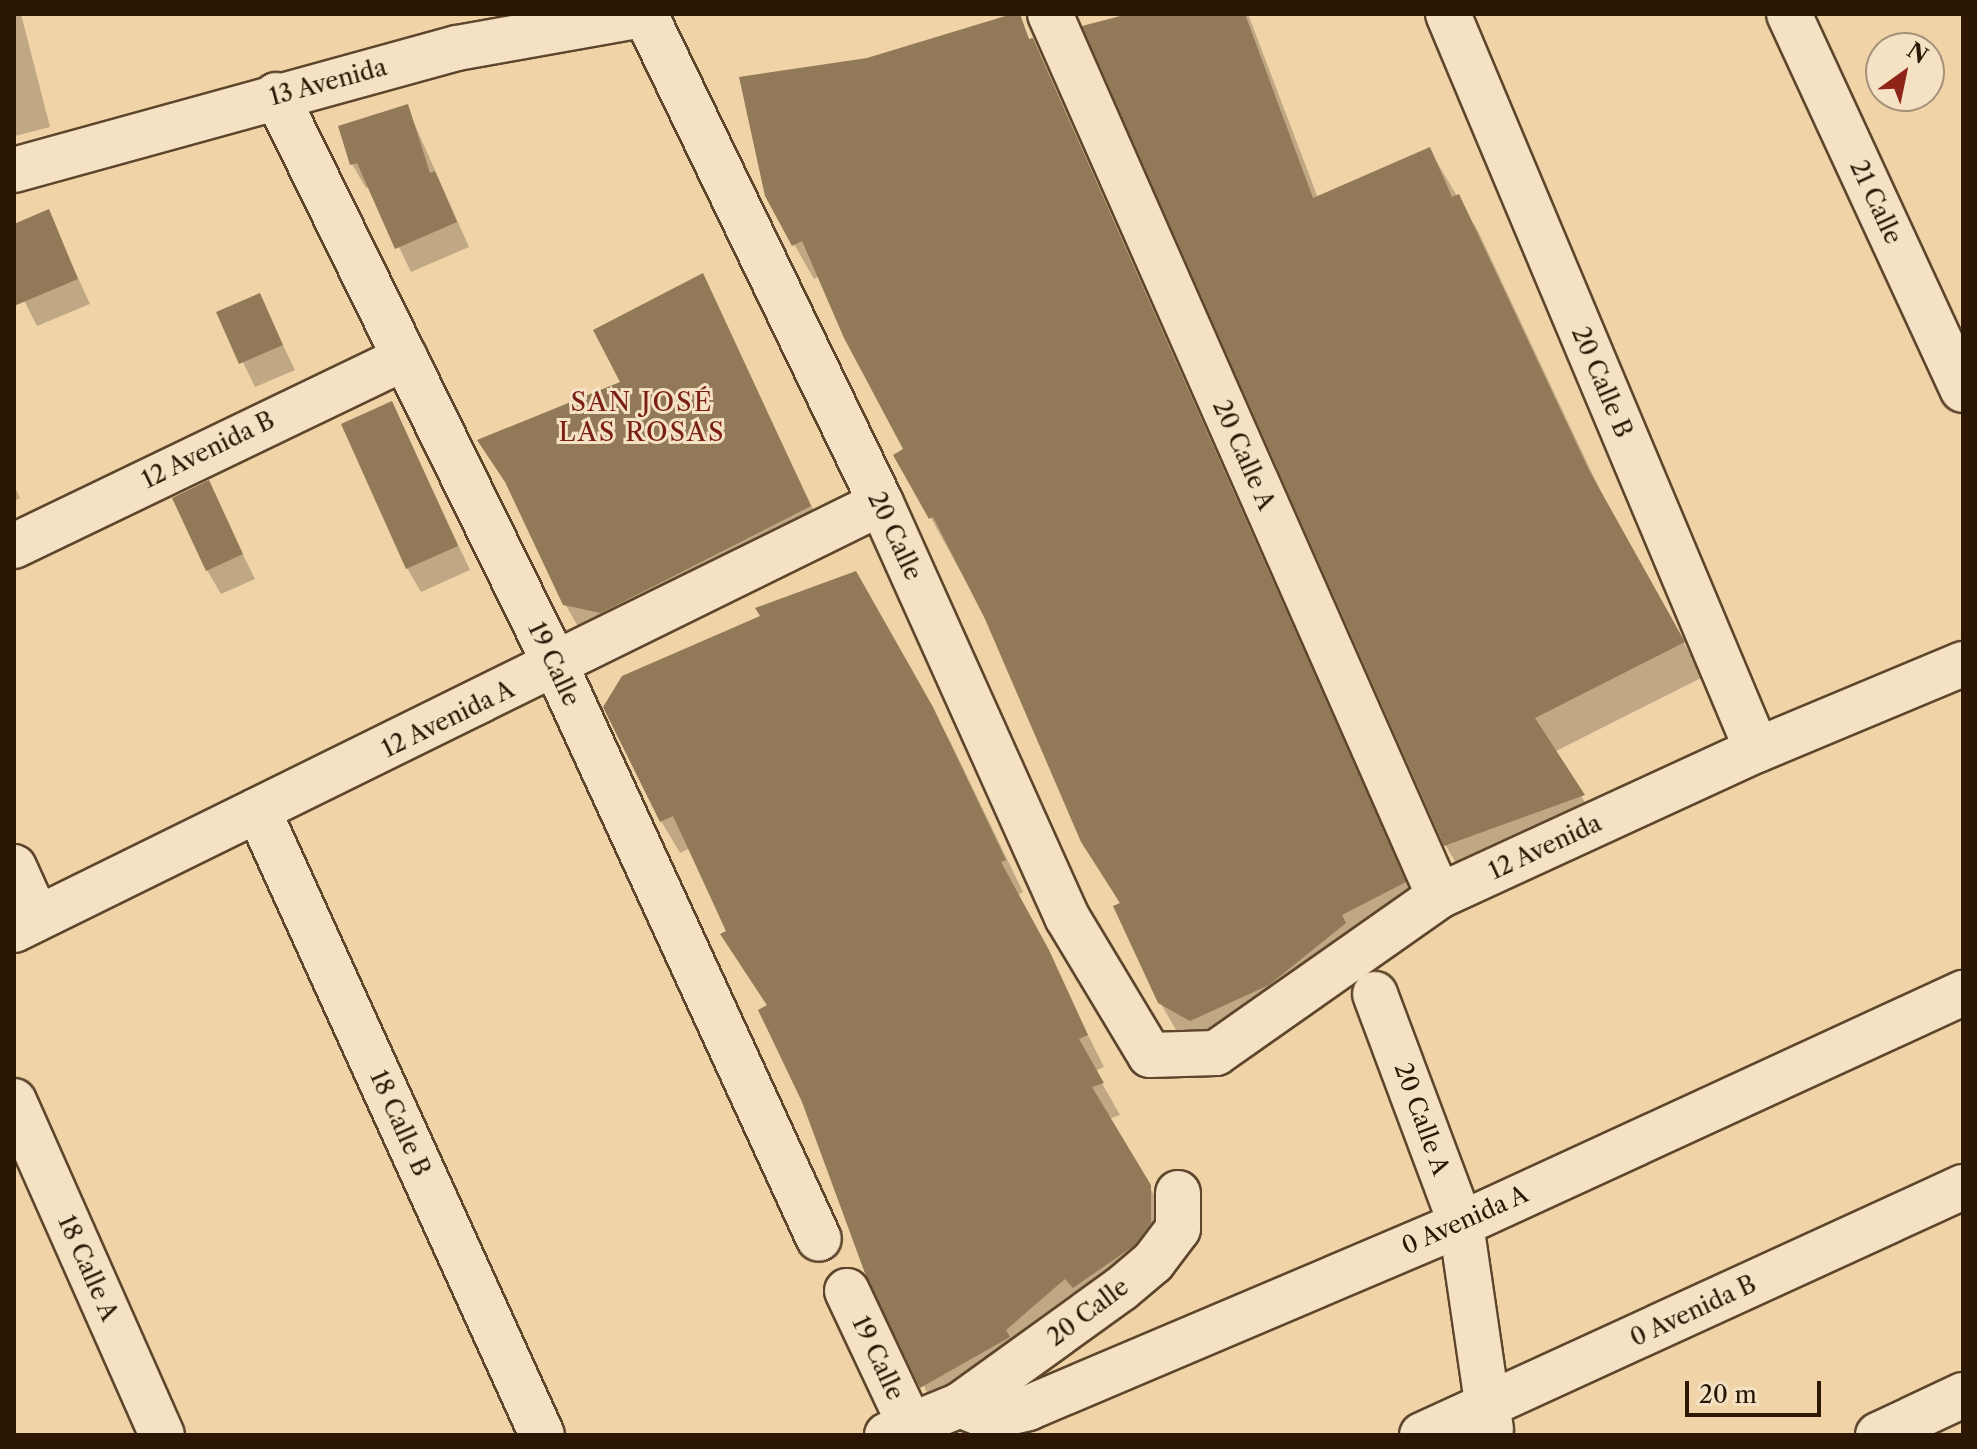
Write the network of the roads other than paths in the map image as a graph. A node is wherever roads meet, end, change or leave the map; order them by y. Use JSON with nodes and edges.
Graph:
{"nodes":[{"id":1,"x":646,"y":14,"type":"edge"},
{"id":2,"x":1050,"y":14,"type":"edge"},
{"id":3,"x":1448,"y":14,"type":"edge"},
{"id":4,"x":1789,"y":14,"type":"edge"},
{"id":5,"x":453,"y":31,"type":"edge"},
{"id":6,"x":276,"y":95,"type":"junction"},
{"id":7,"x":14,"y":170,"type":"edge"},
{"id":8,"x":405,"y":358,"type":"junction"},
{"id":9,"x":1963,"y":390,"type":"edge"},
{"id":10,"x":881,"y":503,"type":"junction"},
{"id":11,"x":14,"y":546,"type":"edge"},
{"id":12,"x":1963,"y":664,"type":"edge"},
{"id":13,"x":556,"y":666,"type":"junction"},
{"id":14,"x":1757,"y":750,"type":"junction"},
{"id":15,"x":258,"y":810,"type":"junction"},
{"id":16,"x":14,"y":867,"type":"edge"},
{"id":17,"x":1439,"y":896,"type":"junction"},
{"id":18,"x":26,"y":924,"type":"edge"},
{"id":19,"x":1963,"y":993,"type":"edge"},
{"id":20,"x":1375,"y":994,"type":"dead end"},
{"id":21,"x":1150,"y":1055,"type":"joint"},
{"id":22,"x":14,"y":1101,"type":"edge"},
{"id":23,"x":1963,"y":1187,"type":"edge"},
{"id":24,"x":1178,"y":1193,"type":"dead end"},
{"id":25,"x":1461,"y":1224,"type":"junction"},
{"id":26,"x":819,"y":1239,"type":"dead end"},
{"id":27,"x":847,"y":1291,"type":"dead end"},
{"id":28,"x":1963,"y":1395,"type":"edge"},
{"id":29,"x":960,"y":1405,"type":"junction"},
{"id":30,"x":1491,"y":1419,"type":"edge"},
{"id":31,"x":899,"y":1430,"type":"edge"},
{"id":32,"x":162,"y":1435,"type":"edge"},
{"id":33,"x":542,"y":1435,"type":"edge"},
{"id":34,"x":1422,"y":1435,"type":"edge"},
{"id":35,"x":1878,"y":1435,"type":"edge"}],
"edges":[{"from":1,"to":5,"type":"street","name":"13 Avenida"},
{"from":1,"to":10,"type":"street","name":"20 Calle"},
{"from":2,"to":17,"type":"street","name":"20 Calle A"},
{"from":3,"to":14,"type":"street","name":"20 Calle B"},
{"from":4,"to":9,"type":"street","name":"21 Calle"},
{"from":5,"to":6,"type":"street","name":"13 Avenida"},
{"from":6,"to":7,"type":"street","name":"13 Avenida"},
{"from":6,"to":8,"type":"street","name":"19 Calle"},
{"from":8,"to":11,"type":"street","name":"12 Avenida B"},
{"from":8,"to":13,"type":"street","name":"19 Calle"},
{"from":10,"to":13,"type":"street","name":"12 Avenida A"},
{"from":10,"to":21,"type":"street","name":"20 Calle"},
{"from":12,"to":14,"type":"street","name":"12 Avenida"},
{"from":13,"to":15,"type":"street","name":"12 Avenida A"},
{"from":13,"to":26,"type":"street","name":"19 Calle"},
{"from":14,"to":17,"type":"street","name":"12 Avenida"},
{"from":15,"to":18,"type":"street","name":"12 Avenida A"},
{"from":15,"to":33,"type":"street","name":"18 Calle B"},
{"from":16,"to":18,"type":"street"},
{"from":17,"to":21,"type":"street","name":"12 Avenida"},
{"from":19,"to":25,"type":"street","name":"0 Avenida A"},
{"from":20,"to":25,"type":"street","name":"20 Calle A"},
{"from":22,"to":32,"type":"street","name":"18 Calle A"},
{"from":23,"to":30,"type":"street","name":"0 Avenida B"},
{"from":24,"to":29,"type":"street","name":"20 Calle"},
{"from":25,"to":29,"type":"street","name":"0 Avenida A"},
{"from":25,"to":30,"type":"street","name":"20 Calle A"},
{"from":27,"to":31,"type":"street","name":"19 Calle"},
{"from":28,"to":35,"type":"street"},
{"from":29,"to":31,"type":"street","name":"20 Calle"},
{"from":30,"to":34,"type":"street","name":"0 Avenida B"}]}
